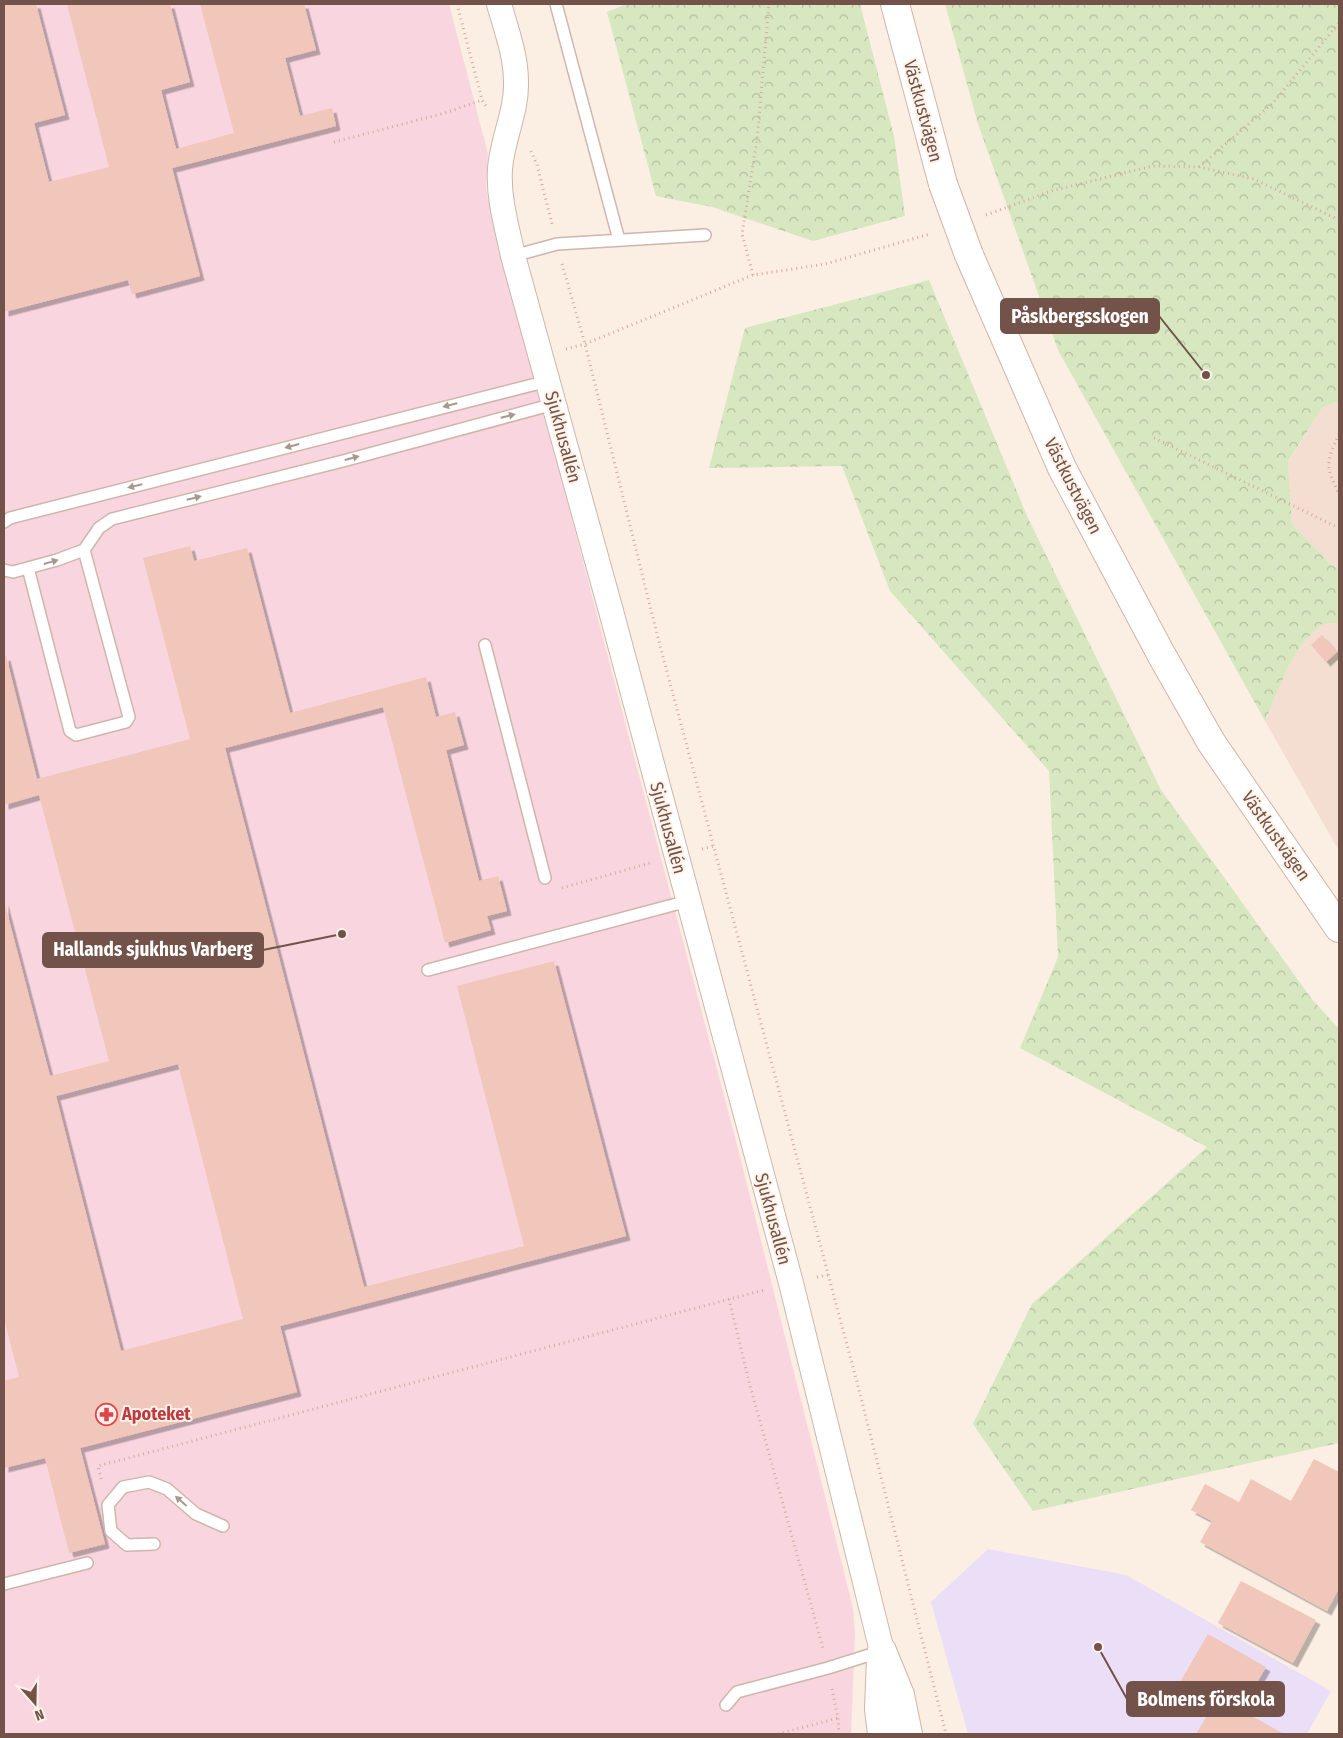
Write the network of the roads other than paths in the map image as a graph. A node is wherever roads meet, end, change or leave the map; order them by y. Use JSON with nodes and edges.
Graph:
{"nodes":[{"id":1,"x":499,"y":4,"type":"edge"},
{"id":2,"x":556,"y":4,"type":"edge"},
{"id":3,"x":895,"y":4,"type":"edge"},
{"id":4,"x":705,"y":235,"type":"dead end"},
{"id":5,"x":619,"y":240,"type":"junction"},
{"id":6,"x":514,"y":256,"type":"junction"},
{"id":7,"x":548,"y":381,"type":"junction"},
{"id":8,"x":554,"y":404,"type":"junction"},
{"id":9,"x":4,"y":522,"type":"edge"},
{"id":10,"x":84,"y":550,"type":"junction"},
{"id":11,"x":28,"y":568,"type":"junction"},
{"id":12,"x":4,"y":570,"type":"edge"},
{"id":13,"x":485,"y":645,"type":"dead end"},
{"id":14,"x":545,"y":878,"type":"road end"},
{"id":15,"x":688,"y":901,"type":"junction"},
{"id":16,"x":1339,"y":928,"type":"edge"},
{"id":17,"x":428,"y":970,"type":"dead end"},
{"id":18,"x":223,"y":1526,"type":"dead end"},
{"id":19,"x":154,"y":1544,"type":"dead end"},
{"id":20,"x":86,"y":1563,"type":"dead end"},
{"id":21,"x":4,"y":1584,"type":"edge"},
{"id":22,"x":882,"y":1652,"type":"junction"},
{"id":23,"x":726,"y":1705,"type":"dead end"},
{"id":24,"x":880,"y":1722,"type":"edge"},
{"id":25,"x":870,"y":1734,"type":"edge"},
{"id":26,"x":908,"y":1734,"type":"edge"}],
"edges":[{"from":1,"to":6,"type":"street","name":"Sjukhusallén"},
{"from":2,"to":5,"type":"lane"},
{"from":3,"to":16,"type":"street","name":"Västkustvägen","bridge":true},
{"from":4,"to":5,"type":"lane"},
{"from":5,"to":6,"type":"lane"},
{"from":6,"to":7,"type":"street","name":"Sjukhusallén"},
{"from":7,"to":8,"type":"street","name":"Sjukhusallén"},
{"from":7,"to":9,"type":"lane","one_way":true},
{"from":10,"to":8,"type":"lane","one_way":true},
{"from":8,"to":15,"type":"street","name":"Sjukhusallén"},
{"from":11,"to":10,"type":"lane","one_way":true},
{"from":10,"to":11,"type":"lane"},
{"from":11,"to":12,"type":"lane"},
{"from":13,"to":14,"type":"lane"},
{"from":15,"to":17,"type":"lane"},
{"from":15,"to":22,"type":"street","name":"Sjukhusallén"},
{"from":18,"to":19,"type":"lane","one_way":true},
{"from":20,"to":21,"type":"lane"},
{"from":22,"to":23,"type":"lane"},
{"from":22,"to":24,"type":"street"},
{"from":22,"to":26,"type":"street"},
{"from":24,"to":25,"type":"street"}]}
